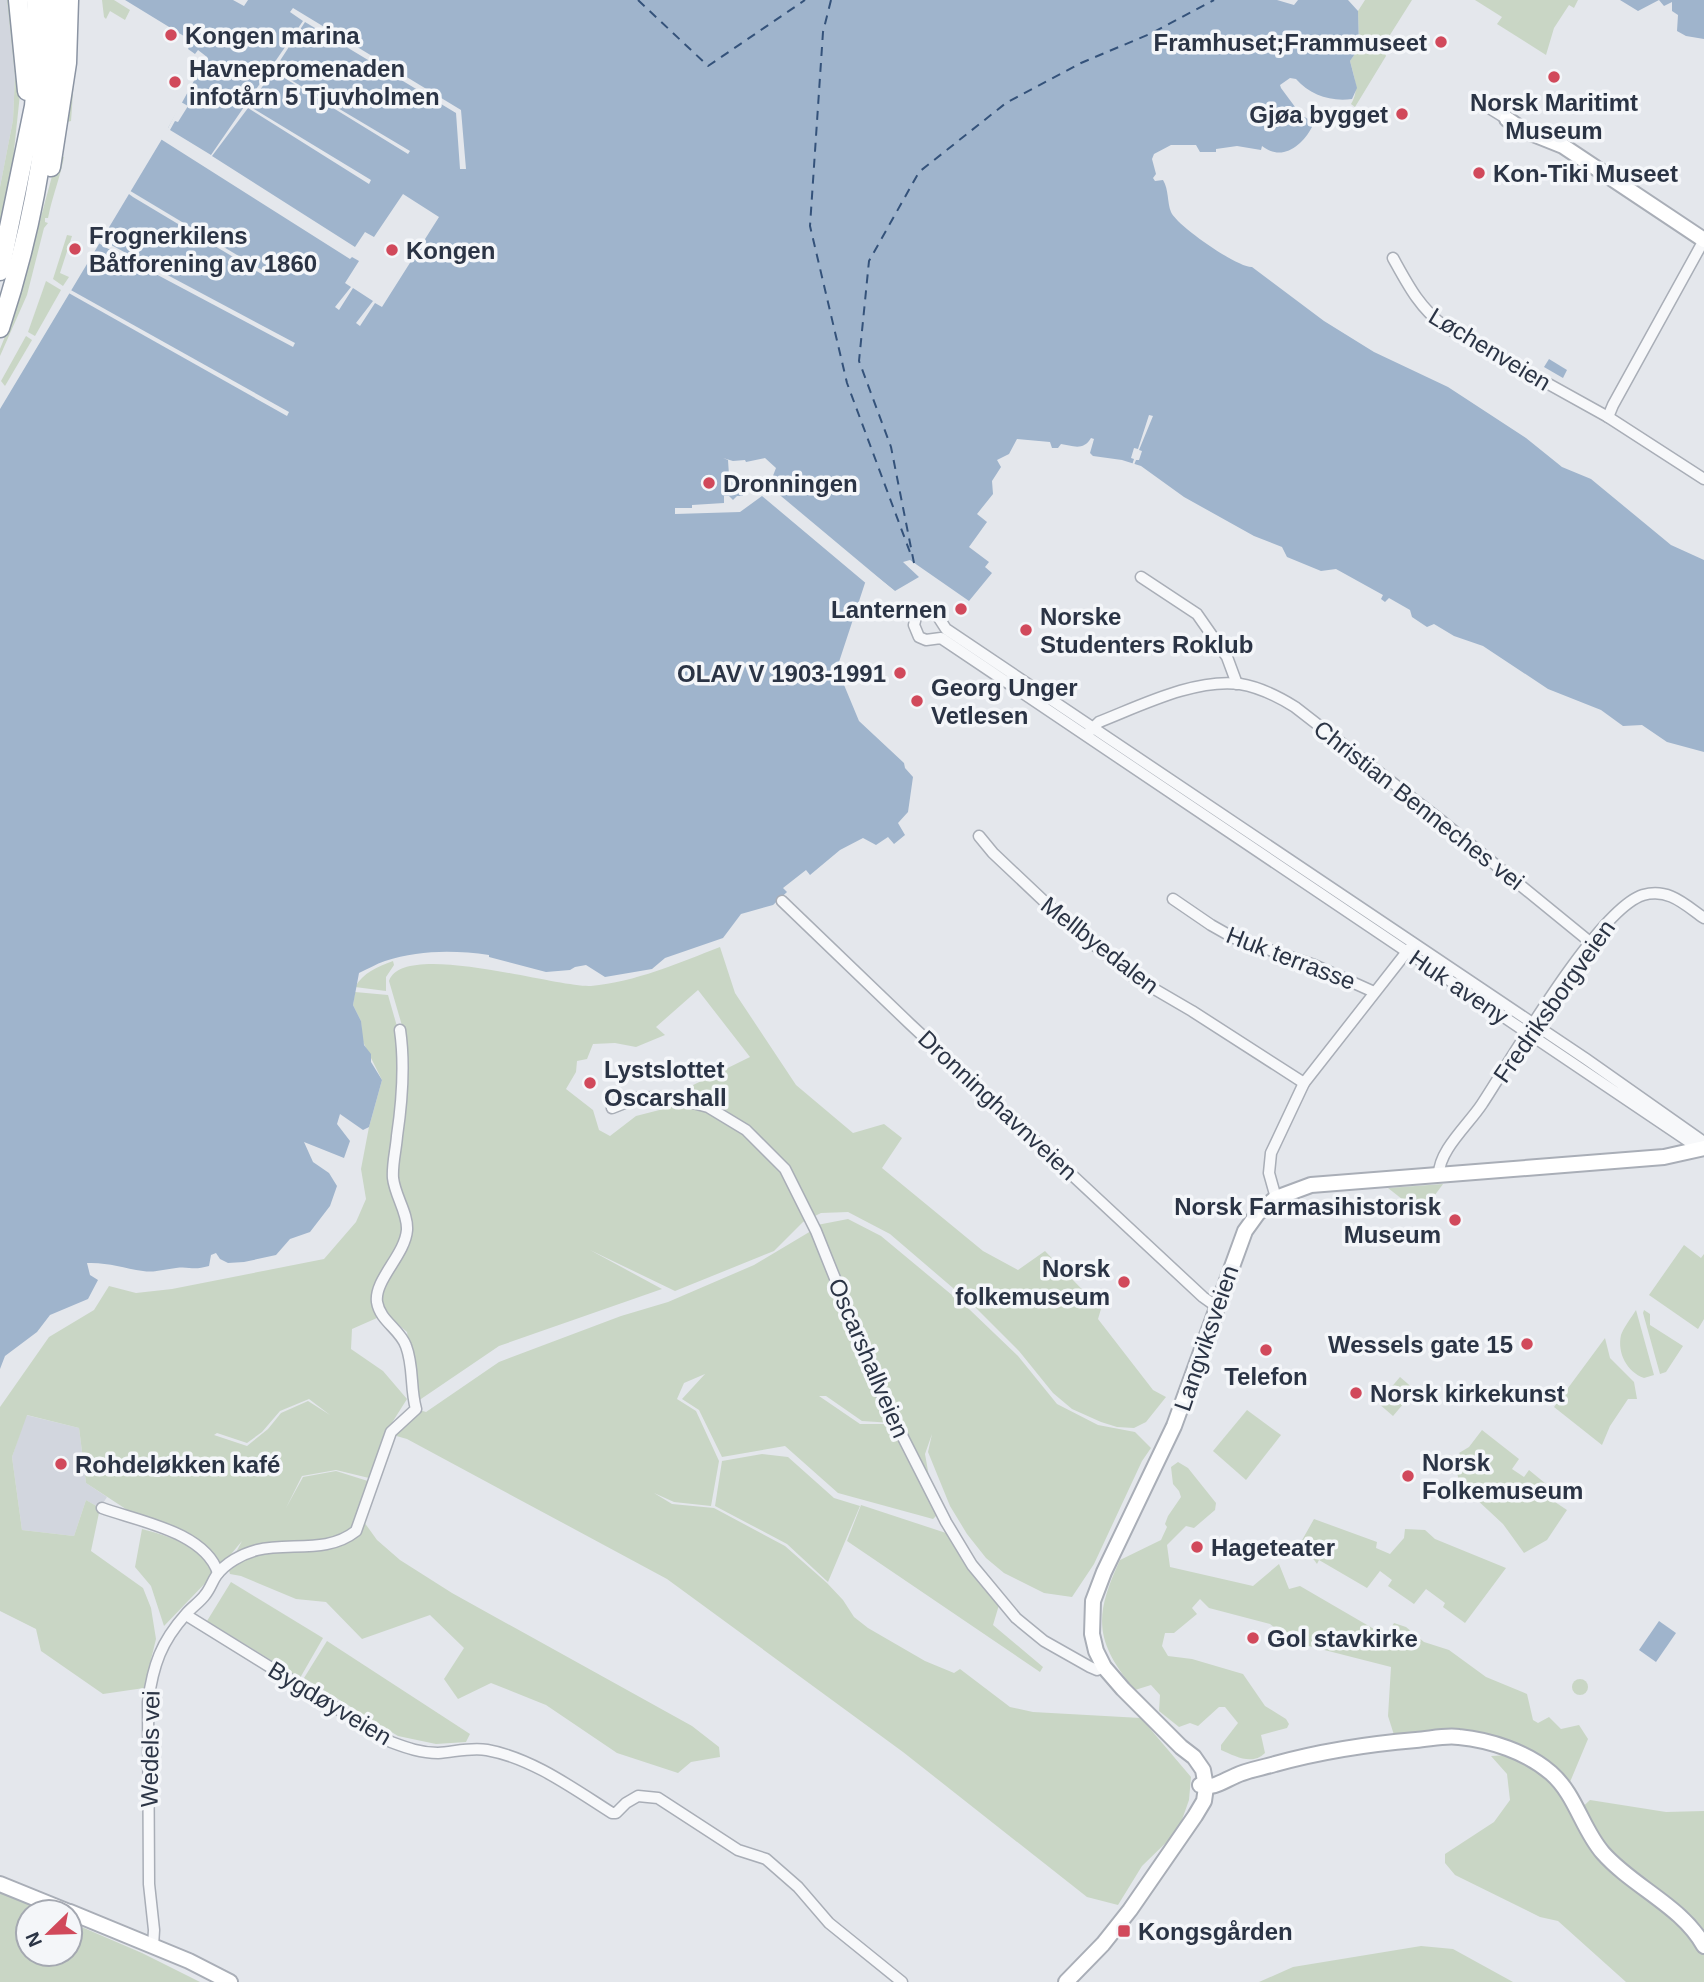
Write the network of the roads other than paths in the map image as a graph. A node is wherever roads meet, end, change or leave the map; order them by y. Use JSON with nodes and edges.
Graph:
{"nodes":[{"id":1,"x":18,"y":0,"type":"edge"},
{"id":2,"x":36,"y":0,"type":"edge"},
{"id":3,"x":52,"y":0,"type":"edge"},
{"id":4,"x":69,"y":0,"type":"edge"},
{"id":5,"x":1481,"y":103,"type":"dead end"},
{"id":6,"x":1507,"y":119,"type":"joint"},
{"id":7,"x":25,"y":146,"type":"junction"},
{"id":8,"x":35,"y":194,"type":"junction"},
{"id":9,"x":1704,"y":240,"type":"edge"},
{"id":10,"x":1393,"y":258,"type":"dead end"},
{"id":11,"x":0,"y":271,"type":"edge"},
{"id":12,"x":0,"y":328,"type":"edge"},
{"id":13,"x":1608,"y":418,"type":"junction"},
{"id":14,"x":1704,"y":480,"type":"edge"},
{"id":15,"x":1141,"y":577,"type":"dead end"},
{"id":16,"x":1237,"y":684,"type":"junction"},
{"id":17,"x":1022,"y":687,"type":"junction"},
{"id":18,"x":1089,"y":732,"type":"junction"},
{"id":19,"x":1203,"y":809,"type":"junction"},
{"id":20,"x":979,"y":836,"type":"dead end"},
{"id":21,"x":1262,"y":841,"type":"junction"},
{"id":22,"x":1256,"y":851,"type":"junction"},
{"id":23,"x":1312,"y":882,"type":"junction"},
{"id":24,"x":1173,"y":899,"type":"dead end"},
{"id":25,"x":782,"y":901,"type":"dead end"},
{"id":26,"x":1704,"y":918,"type":"edge"},
{"id":27,"x":1590,"y":942,"type":"junction"},
{"id":28,"x":1410,"y":948,"type":"junction"},
{"id":29,"x":1374,"y":992,"type":"junction"},
{"id":30,"x":1530,"y":1029,"type":"junction"},
{"id":31,"x":400,"y":1030,"type":"dead end"},
{"id":32,"x":1304,"y":1083,"type":"junction"},
{"id":33,"x":612,"y":1108,"type":"dead end"},
{"id":34,"x":1703,"y":1146,"type":"edge"},
{"id":35,"x":1439,"y":1175,"type":"junction"},
{"id":36,"x":1276,"y":1198,"type":"junction"},
{"id":37,"x":1217,"y":1307,"type":"junction"},
{"id":38,"x":102,"y":1508,"type":"dead end"},
{"id":39,"x":218,"y":1573,"type":"junction"},
{"id":40,"x":186,"y":1615,"type":"junction"},
{"id":41,"x":1104,"y":1667,"type":"junction"},
{"id":42,"x":1203,"y":1783,"type":"junction"},
{"id":43,"x":0,"y":1884,"type":"edge"},
{"id":44,"x":35,"y":1898,"type":"edge"},
{"id":45,"x":84,"y":1918,"type":"edge"},
{"id":46,"x":153,"y":1946,"type":"junction"},
{"id":47,"x":1704,"y":1946,"type":"edge"},
{"id":48,"x":230,"y":1982,"type":"edge"},
{"id":49,"x":902,"y":1982,"type":"edge"},
{"id":50,"x":1066,"y":1982,"type":"edge"}],
"edges":[{"from":1,"to":7,"type":"highway"},
{"from":2,"to":7,"type":"highway"},
{"from":3,"to":8,"type":"highway"},
{"from":4,"to":8,"type":"highway"},
{"from":5,"to":6,"type":"street"},
{"from":6,"to":9,"type":"street"},
{"from":7,"to":11,"type":"highway"},
{"from":8,"to":12,"type":"highway"},
{"from":9,"to":13,"type":"street"},
{"from":10,"to":13,"type":"street","name":"Løchenveien"},
{"from":13,"to":14,"type":"street","name":"Løchenveien"},
{"from":15,"to":16,"type":"street"},
{"from":16,"to":18,"type":"street","name":"Christian Benneches vei"},
{"from":16,"to":27,"type":"street","name":"Christian Benneches vei"},
{"from":17,"to":17,"type":"street","name":"Huk aveny"},
{"from":17,"to":18,"type":"street","name":"Huk aveny"},
{"from":18,"to":19,"type":"street","name":"Huk aveny"},
{"from":19,"to":21,"type":"street","name":"Huk aveny"},
{"from":19,"to":22,"type":"street","name":"Huk aveny"},
{"from":20,"to":32,"type":"street","name":"Mellbyedalen"},
{"from":21,"to":22,"type":"street"},
{"from":21,"to":23,"type":"street","name":"Huk aveny"},
{"from":22,"to":23,"type":"street","name":"Huk aveny"},
{"from":23,"to":28,"type":"street","name":"Huk aveny"},
{"from":24,"to":29,"type":"street","name":"Huk terrasse"},
{"from":25,"to":37,"type":"street","name":"Dronninghavnveien"},
{"from":26,"to":27,"type":"street","name":"Fredriksborgveien"},
{"from":27,"to":30,"type":"street","name":"Fredriksborgveien"},
{"from":28,"to":29,"type":"street"},
{"from":28,"to":30,"type":"street","name":"Huk aveny"},
{"from":29,"to":32,"type":"street"},
{"from":30,"to":34,"type":"street","name":"Huk aveny"},
{"from":30,"to":35,"type":"street","name":"Fredriksborgveien"},
{"from":31,"to":39,"type":"street","name":"Wedels vei"},
{"from":32,"to":36,"type":"street"},
{"from":33,"to":41,"type":"street","name":"Oscarshallveien"},
{"from":34,"to":35,"type":"street","name":"Langviksveien"},
{"from":35,"to":36,"type":"street","name":"Langviksveien"},
{"from":36,"to":37,"type":"street","name":"Langviksveien"},
{"from":37,"to":41,"type":"street","name":"Langviksveien"},
{"from":38,"to":39,"type":"street"},
{"from":39,"to":40,"type":"street","name":"Wedels vei"},
{"from":40,"to":46,"type":"street","name":"Wedels vei"},
{"from":40,"to":49,"type":"street","name":"Bygdøyveien"},
{"from":41,"to":42,"type":"street","name":"Langviksveien"},
{"from":42,"to":47,"type":"street"},
{"from":42,"to":50,"type":"street"},
{"from":43,"to":44,"type":"street"},
{"from":45,"to":46,"type":"street"},
{"from":46,"to":48,"type":"street"}]}
